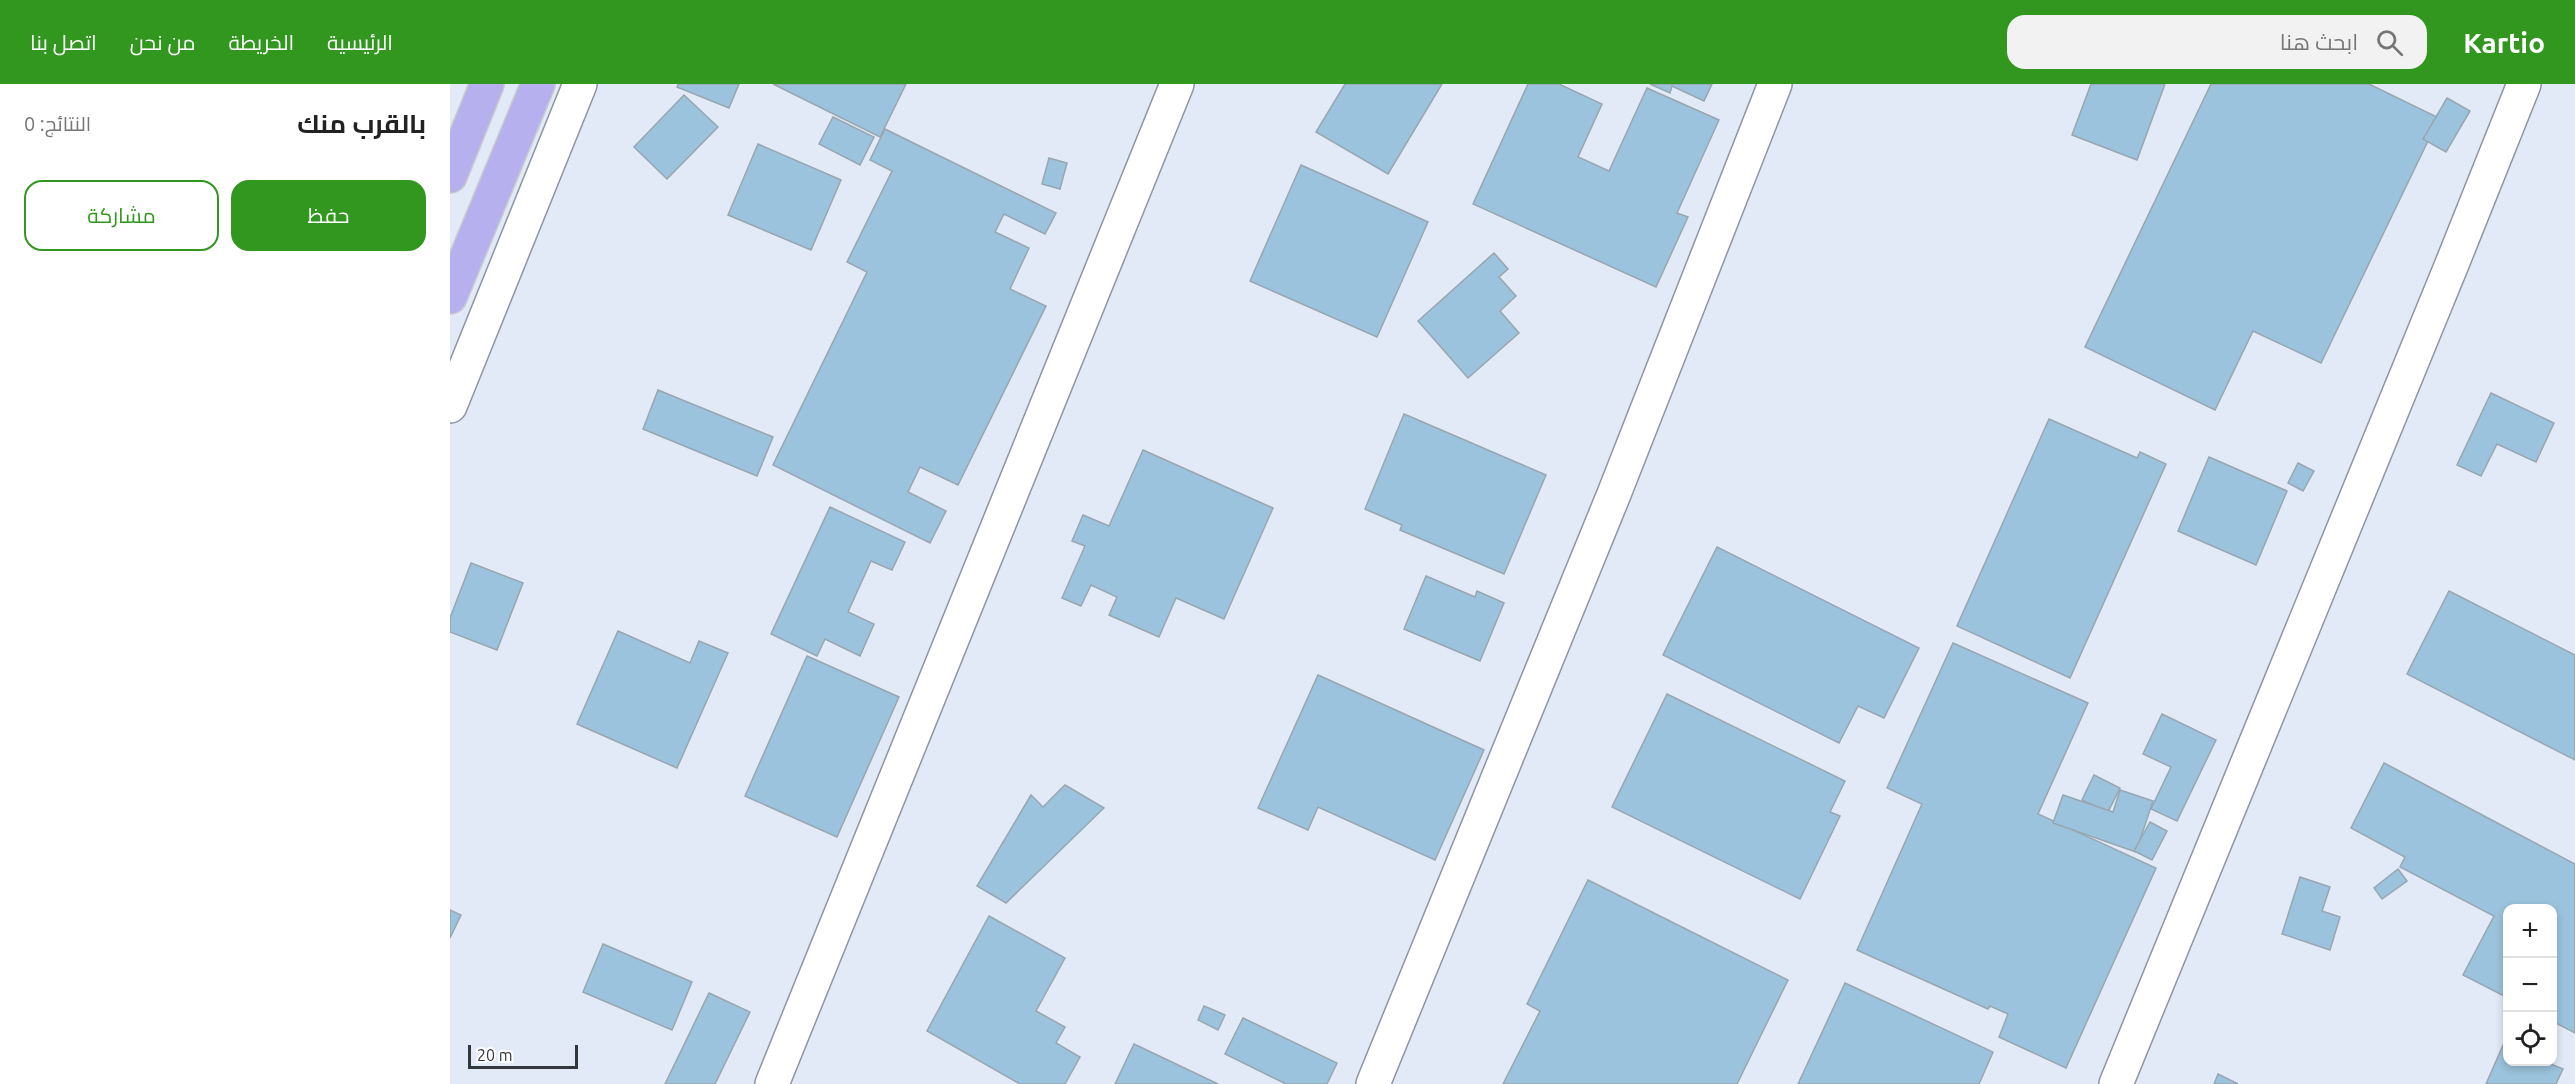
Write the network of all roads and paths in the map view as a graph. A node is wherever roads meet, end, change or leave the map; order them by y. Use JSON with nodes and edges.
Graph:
{"nodes":[{"id":1,"x":487,"y":84,"type":"edge"},
{"id":2,"x":538,"y":84,"type":"edge"},
{"id":3,"x":580,"y":84,"type":"edge"},
{"id":4,"x":1177,"y":84,"type":"edge"},
{"id":5,"x":1775,"y":84,"type":"edge"},
{"id":6,"x":2524,"y":84,"type":"edge"},
{"id":7,"x":450,"y":176,"type":"edge"},
{"id":8,"x":450,"y":297,"type":"edge"},
{"id":9,"x":450,"y":406,"type":"edge"},
{"id":10,"x":772,"y":1084,"type":"edge"},
{"id":11,"x":1373,"y":1084,"type":"edge"},
{"id":12,"x":2116,"y":1084,"type":"edge"}],
"edges":[{"from":1,"to":7,"type":"main road"},
{"from":2,"to":8,"type":"main road"},
{"from":3,"to":9,"type":"street"},
{"from":4,"to":10,"type":"street"},
{"from":5,"to":11,"type":"street"},
{"from":6,"to":12,"type":"street"}]}
